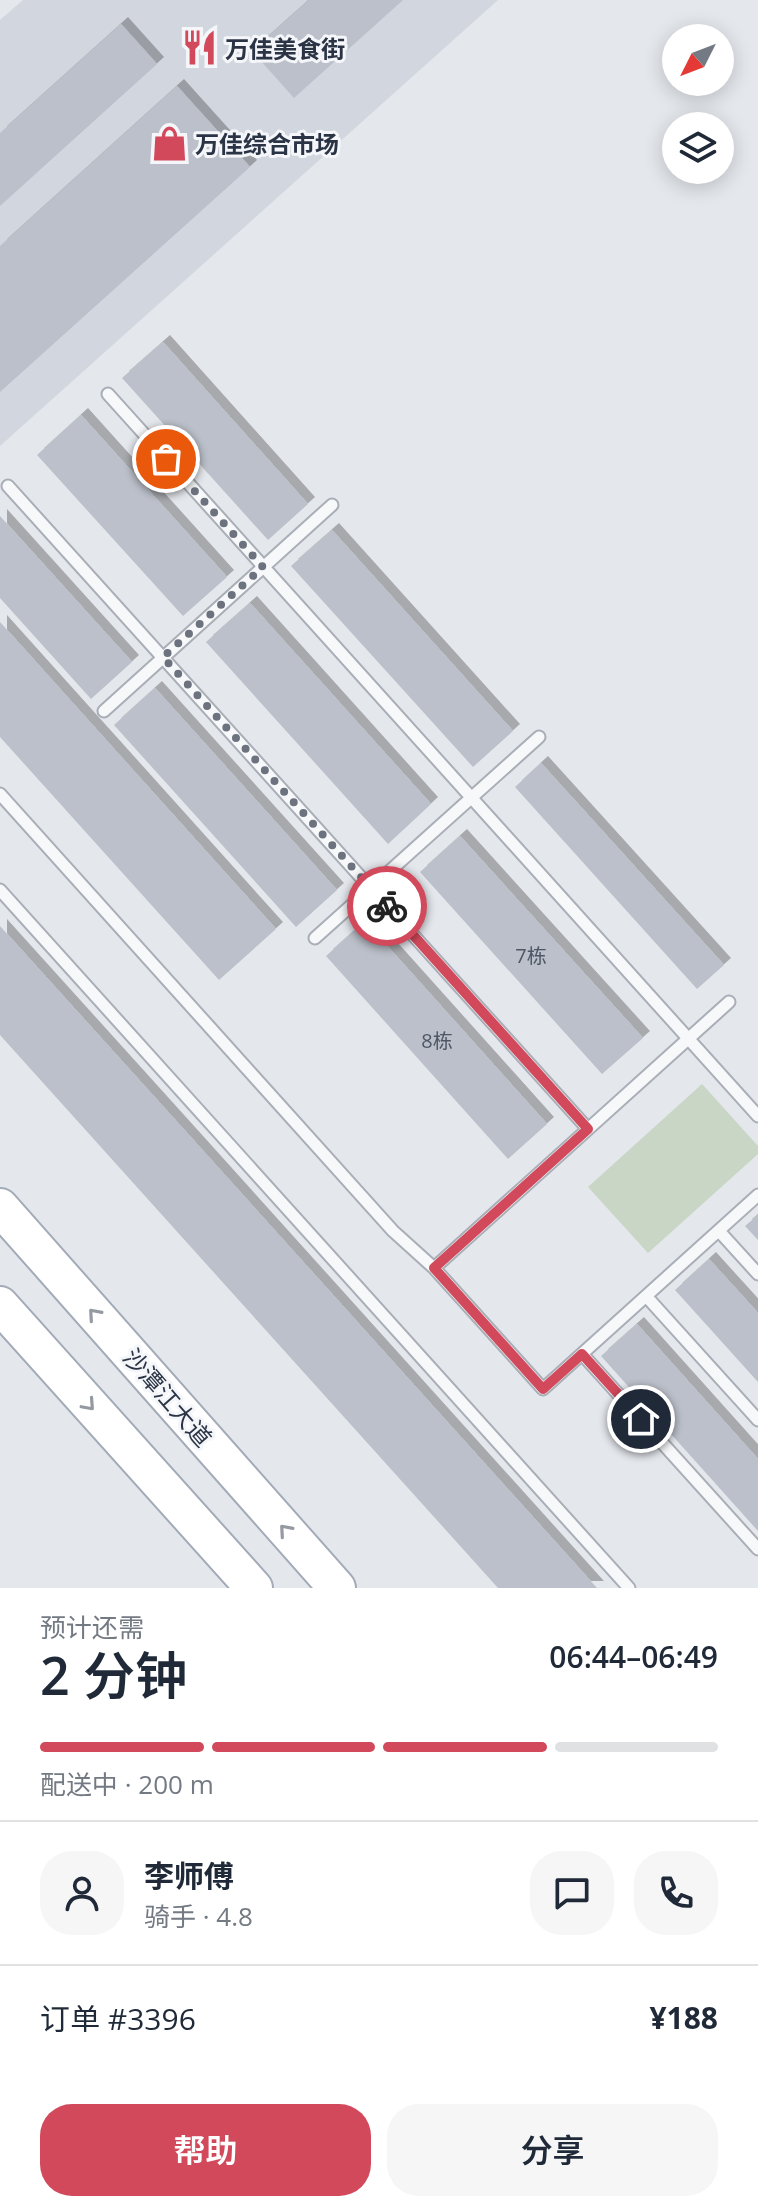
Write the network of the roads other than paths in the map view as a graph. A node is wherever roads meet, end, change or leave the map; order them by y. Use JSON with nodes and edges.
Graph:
{"nodes":[{"id":1,"x":108,"y":394,"type":"dead end"},
{"id":2,"x":8,"y":486,"type":"dead end"},
{"id":3,"x":332,"y":505,"type":"dead end"},
{"id":4,"x":263,"y":567,"type":"junction"},
{"id":5,"x":163,"y":657,"type":"junction"},
{"id":6,"x":104,"y":711,"type":"dead end"},
{"id":7,"x":539,"y":737,"type":"dead end"},
{"id":8,"x":0,"y":794,"type":"edge"},
{"id":9,"x":471,"y":798,"type":"junction"},
{"id":10,"x":371,"y":888,"type":"junction"},
{"id":11,"x":0,"y":890,"type":"edge"},
{"id":12,"x":315,"y":938,"type":"dead end"},
{"id":13,"x":729,"y":1002,"type":"dead end"},
{"id":14,"x":688,"y":1039,"type":"junction"},
{"id":15,"x":758,"y":1116,"type":"edge"},
{"id":16,"x":588,"y":1129,"type":"junction"},
{"id":17,"x":758,"y":1195,"type":"edge"},
{"id":18,"x":0,"y":1207,"type":"edge"},
{"id":19,"x":719,"y":1231,"type":"junction"},
{"id":20,"x":434,"y":1268,"type":"junction"},
{"id":21,"x":758,"y":1274,"type":"edge"},
{"id":22,"x":646,"y":1296,"type":"junction"},
{"id":23,"x":0,"y":1305,"type":"edge"},
{"id":24,"x":582,"y":1354,"type":"junction"},
{"id":25,"x":758,"y":1420,"type":"edge"},
{"id":26,"x":758,"y":1549,"type":"edge"},
{"id":27,"x":254,"y":1588,"type":"edge"},
{"id":28,"x":337,"y":1588,"type":"edge"},
{"id":29,"x":629,"y":1588,"type":"edge"}],
"edges":[{"from":1,"to":4,"type":"lane"},
{"from":2,"to":5,"type":"lane"},
{"from":3,"to":4,"type":"lane"},
{"from":4,"to":5,"type":"lane"},
{"from":4,"to":9,"type":"lane"},
{"from":5,"to":6,"type":"lane"},
{"from":5,"to":10,"type":"lane"},
{"from":7,"to":9,"type":"lane"},
{"from":8,"to":20,"type":"lane"},
{"from":9,"to":10,"type":"lane"},
{"from":9,"to":14,"type":"lane"},
{"from":10,"to":12,"type":"lane"},
{"from":10,"to":16,"type":"lane"},
{"from":11,"to":29,"type":"lane"},
{"from":13,"to":14,"type":"lane"},
{"from":14,"to":15,"type":"lane"},
{"from":14,"to":16,"type":"lane"},
{"from":16,"to":20,"type":"lane"},
{"from":17,"to":19,"type":"lane"},
{"from":28,"to":18,"type":"main road","name":"沙潭江大道","one_way":true},
{"from":19,"to":21,"type":"lane"},
{"from":19,"to":22,"type":"lane"},
{"from":20,"to":24,"type":"lane"},
{"from":22,"to":24,"type":"lane"},
{"from":22,"to":25,"type":"lane"},
{"from":23,"to":27,"type":"main road","one_way":true},
{"from":24,"to":26,"type":"lane"}]}
